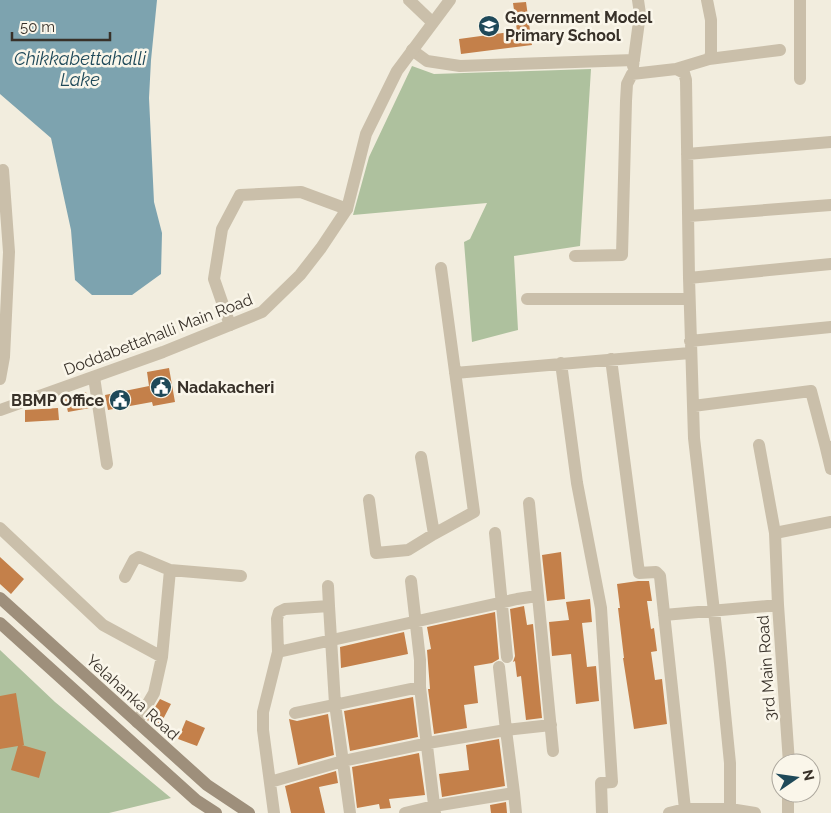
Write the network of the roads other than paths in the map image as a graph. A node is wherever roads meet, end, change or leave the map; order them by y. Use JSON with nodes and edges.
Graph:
{"nodes":[{"id":1,"x":409,"y":0,"type":"edge"},
{"id":2,"x":450,"y":0,"type":"edge"},
{"id":3,"x":638,"y":0,"type":"edge"},
{"id":4,"x":707,"y":0,"type":"edge"},
{"id":5,"x":800,"y":0,"type":"edge"},
{"id":6,"x":432,"y":22,"type":"junction"},
{"id":7,"x":412,"y":50,"type":"junction"},
{"id":8,"x":780,"y":50,"type":"dead end"},
{"id":9,"x":709,"y":59,"type":"junction"},
{"id":10,"x":634,"y":60,"type":"junction"},
{"id":11,"x":676,"y":69,"type":"junction"},
{"id":12,"x":632,"y":74,"type":"junction"},
{"id":13,"x":800,"y":79,"type":"dead end"},
{"id":14,"x":831,"y":142,"type":"edge"},
{"id":15,"x":687,"y":154,"type":"junction"},
{"id":16,"x":3,"y":170,"type":"dead end"},
{"id":17,"x":831,"y":205,"type":"edge"},
{"id":18,"x":347,"y":209,"type":"junction"},
{"id":19,"x":689,"y":216,"type":"junction"},
{"id":20,"x":574,"y":256,"type":"dead end"},
{"id":21,"x":831,"y":264,"type":"edge"},
{"id":22,"x":441,"y":268,"type":"dead end"},
{"id":23,"x":689,"y":278,"type":"junction"},
{"id":24,"x":527,"y":299,"type":"dead end"},
{"id":25,"x":689,"y":299,"type":"junction"},
{"id":26,"x":230,"y":325,"type":"junction"},
{"id":27,"x":831,"y":327,"type":"edge"},
{"id":28,"x":690,"y":347,"type":"junction"},
{"id":29,"x":611,"y":359,"type":"junction"},
{"id":30,"x":561,"y":363,"type":"junction"},
{"id":31,"x":455,"y":373,"type":"junction"},
{"id":32,"x":94,"y":377,"type":"junction"},
{"id":33,"x":0,"y":379,"type":"edge"},
{"id":34,"x":692,"y":406,"type":"junction"},
{"id":35,"x":0,"y":410,"type":"edge"},
{"id":36,"x":759,"y":445,"type":"dead end"},
{"id":37,"x":829,"y":448,"type":"edge"},
{"id":38,"x":421,"y":457,"type":"dead end"},
{"id":39,"x":107,"y":464,"type":"dead end"},
{"id":40,"x":831,"y":469,"type":"edge"},
{"id":41,"x":369,"y":500,"type":"dead end"},
{"id":42,"x":529,"y":503,"type":"dead end"},
{"id":43,"x":831,"y":522,"type":"edge"},
{"id":44,"x":0,"y":528,"type":"edge"},
{"id":45,"x":495,"y":533,"type":"dead end"},
{"id":46,"x":775,"y":533,"type":"junction"},
{"id":47,"x":434,"y":534,"type":"junction"},
{"id":48,"x":170,"y":570,"type":"junction"},
{"id":49,"x":241,"y":576,"type":"dead end"},
{"id":50,"x":125,"y":577,"type":"dead end"},
{"id":51,"x":411,"y":581,"type":"dead end"},
{"id":52,"x":328,"y":586,"type":"dead end"},
{"id":53,"x":537,"y":596,"type":"junction"},
{"id":54,"x":0,"y":598,"type":"edge"},
{"id":55,"x":503,"y":602,"type":"junction"},
{"id":56,"x":778,"y":605,"type":"junction"},
{"id":57,"x":329,"y":606,"type":"junction"},
{"id":58,"x":714,"y":610,"type":"junction"},
{"id":59,"x":664,"y":615,"type":"junction"},
{"id":60,"x":416,"y":621,"type":"junction"},
{"id":61,"x":0,"y":623,"type":"edge"},
{"id":62,"x":330,"y":640,"type":"junction"},
{"id":63,"x":278,"y":652,"type":"junction"},
{"id":64,"x":162,"y":657,"type":"junction"},
{"id":65,"x":420,"y":687,"type":"junction"},
{"id":66,"x":335,"y":704,"type":"junction"},
{"id":67,"x":296,"y":713,"type":"dead end"},
{"id":68,"x":137,"y":722,"type":"junction"},
{"id":69,"x":550,"y":725,"type":"junction"},
{"id":70,"x":506,"y":730,"type":"junction"},
{"id":71,"x":428,"y":743,"type":"junction"},
{"id":72,"x":553,"y":751,"type":"dead end"},
{"id":73,"x":788,"y":753,"type":"edge"},
{"id":74,"x":343,"y":761,"type":"junction"},
{"id":75,"x":270,"y":782,"type":"junction"},
{"id":76,"x":514,"y":793,"type":"junction"},
{"id":77,"x":434,"y":809,"type":"edge"},
{"id":78,"x":730,"y":809,"type":"junction"},
{"id":79,"x":685,"y":811,"type":"edge"},
{"id":80,"x":216,"y":813,"type":"edge"},
{"id":81,"x":249,"y":813,"type":"edge"},
{"id":82,"x":274,"y":813,"type":"edge"},
{"id":83,"x":350,"y":813,"type":"edge"},
{"id":84,"x":405,"y":813,"type":"edge"},
{"id":85,"x":516,"y":813,"type":"edge"},
{"id":86,"x":602,"y":813,"type":"edge"},
{"id":87,"x":669,"y":813,"type":"edge"},
{"id":88,"x":755,"y":813,"type":"edge"}],
"edges":[{"from":1,"to":6,"type":"street"},
{"from":2,"to":6,"type":"street","name":"Doddabettahalli Main Road"},
{"from":3,"to":10,"type":"street"},
{"from":4,"to":9,"type":"street"},
{"from":5,"to":13,"type":"street"},
{"from":6,"to":7,"type":"street","name":"Doddabettahalli Main Road"},
{"from":7,"to":10,"type":"street"},
{"from":7,"to":18,"type":"street","name":"Doddabettahalli Main Road"},
{"from":8,"to":9,"type":"street"},
{"from":9,"to":11,"type":"street"},
{"from":10,"to":12,"type":"street"},
{"from":11,"to":12,"type":"street"},
{"from":11,"to":15,"type":"street"},
{"from":12,"to":20,"type":"street"},
{"from":14,"to":15,"type":"street"},
{"from":15,"to":19,"type":"street"},
{"from":16,"to":33,"type":"street"},
{"from":17,"to":19,"type":"street"},
{"from":18,"to":26,"type":"street","name":"Doddabettahalli Main Road"},
{"from":18,"to":26,"type":"street"},
{"from":19,"to":23,"type":"street"},
{"from":21,"to":23,"type":"street"},
{"from":22,"to":31,"type":"street"},
{"from":23,"to":25,"type":"street"},
{"from":24,"to":25,"type":"street"},
{"from":25,"to":28,"type":"street"},
{"from":26,"to":32,"type":"street","name":"Doddabettahalli Main Road"},
{"from":27,"to":28,"type":"street"},
{"from":28,"to":29,"type":"street"},
{"from":28,"to":34,"type":"street"},
{"from":29,"to":30,"type":"street"},
{"from":29,"to":59,"type":"street"},
{"from":30,"to":31,"type":"street"},
{"from":30,"to":86,"type":"street"},
{"from":31,"to":47,"type":"street"},
{"from":32,"to":35,"type":"street","name":"Doddabettahalli Main Road"},
{"from":32,"to":39,"type":"street"},
{"from":34,"to":37,"type":"street"},
{"from":34,"to":58,"type":"street"},
{"from":36,"to":46,"type":"street"},
{"from":37,"to":40,"type":"street"},
{"from":38,"to":47,"type":"street"},
{"from":41,"to":47,"type":"street"},
{"from":42,"to":53,"type":"street"},
{"from":43,"to":46,"type":"street"},
{"from":44,"to":64,"type":"street"},
{"from":45,"to":55,"type":"street"},
{"from":46,"to":56,"type":"street"},
{"from":48,"to":49,"type":"street"},
{"from":48,"to":50,"type":"street"},
{"from":48,"to":64,"type":"street"},
{"from":51,"to":60,"type":"street"},
{"from":52,"to":57,"type":"street"},
{"from":53,"to":55,"type":"street"},
{"from":53,"to":69,"type":"street"},
{"from":54,"to":68,"type":"main road","name":"Yelahanka Road"},
{"from":55,"to":60,"type":"street"},
{"from":55,"to":70,"type":"street"},
{"from":56,"to":58,"type":"street","name":"3rd Main Road"},
{"from":56,"to":73,"type":"street","name":"3rd Main Road"},
{"from":57,"to":62,"type":"street"},
{"from":57,"to":63,"type":"street"},
{"from":58,"to":59,"type":"street","name":"3rd Main Road"},
{"from":58,"to":78,"type":"street"},
{"from":59,"to":79,"type":"street"},
{"from":60,"to":62,"type":"street"},
{"from":60,"to":65,"type":"street"},
{"from":61,"to":80,"type":"main road"},
{"from":62,"to":63,"type":"street"},
{"from":62,"to":66,"type":"street"},
{"from":63,"to":75,"type":"street"},
{"from":64,"to":68,"type":"street"},
{"from":65,"to":66,"type":"street"},
{"from":65,"to":71,"type":"street"},
{"from":66,"to":67,"type":"street"},
{"from":66,"to":74,"type":"street"},
{"from":68,"to":81,"type":"main road","name":"Yelahanka Road"},
{"from":69,"to":70,"type":"street"},
{"from":69,"to":72,"type":"street"},
{"from":70,"to":71,"type":"street"},
{"from":70,"to":76,"type":"street"},
{"from":71,"to":74,"type":"street"},
{"from":71,"to":77,"type":"street"},
{"from":74,"to":75,"type":"street"},
{"from":74,"to":83,"type":"street"},
{"from":75,"to":82,"type":"street"},
{"from":76,"to":77,"type":"street"},
{"from":76,"to":85,"type":"street"},
{"from":77,"to":84,"type":"street"},
{"from":78,"to":79,"type":"street"},
{"from":78,"to":88,"type":"street"},
{"from":79,"to":87,"type":"street"}]}
